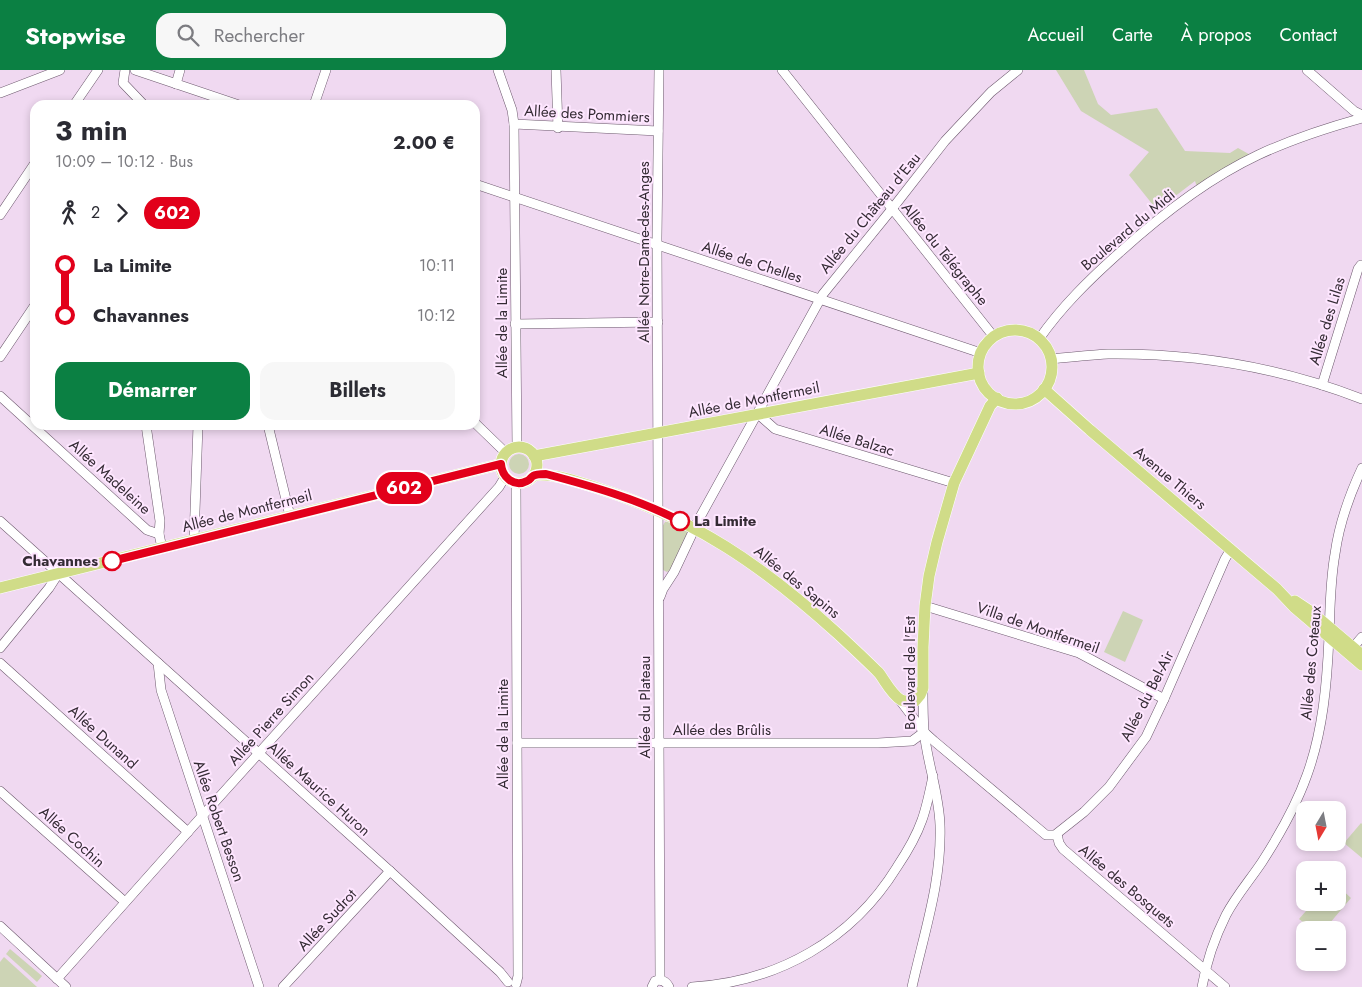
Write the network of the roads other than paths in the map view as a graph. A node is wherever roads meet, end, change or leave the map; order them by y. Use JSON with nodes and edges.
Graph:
{"nodes":[{"id":1,"x":60,"y":70,"type":"edge"},
{"id":2,"x":98,"y":70,"type":"edge"},
{"id":3,"x":125,"y":70,"type":"edge"},
{"id":4,"x":135,"y":70,"type":"edge"},
{"id":5,"x":180,"y":70,"type":"edge"},
{"id":6,"x":326,"y":70,"type":"edge"},
{"id":7,"x":498,"y":70,"type":"edge"},
{"id":8,"x":556,"y":70,"type":"edge"},
{"id":9,"x":658,"y":70,"type":"edge"},
{"id":10,"x":782,"y":70,"type":"edge"},
{"id":11,"x":1018,"y":70,"type":"edge"},
{"id":12,"x":1307,"y":70,"type":"edge"},
{"id":13,"x":176,"y":84,"type":"junction"},
{"id":14,"x":0,"y":93,"type":"edge"},
{"id":15,"x":77,"y":100,"type":"edge"},
{"id":16,"x":139,"y":100,"type":"edge"},
{"id":17,"x":224,"y":100,"type":"edge"},
{"id":18,"x":316,"y":100,"type":"edge"},
{"id":19,"x":1362,"y":117,"type":"edge"},
{"id":20,"x":514,"y":124,"type":"junction"},
{"id":21,"x":558,"y":128,"type":"junction"},
{"id":22,"x":658,"y":131,"type":"junction"},
{"id":23,"x":30,"y":170,"type":"edge"},
{"id":24,"x":480,"y":186,"type":"edge"},
{"id":25,"x":514,"y":198,"type":"junction"},
{"id":26,"x":892,"y":209,"type":"junction"},
{"id":27,"x":0,"y":215,"type":"edge"},
{"id":28,"x":658,"y":246,"type":"junction"},
{"id":29,"x":1361,"y":265,"type":"edge"},
{"id":30,"x":819,"y":300,"type":"junction"},
{"id":31,"x":30,"y":312,"type":"edge"},
{"id":32,"x":658,"y":322,"type":"junction"},
{"id":33,"x":515,"y":324,"type":"junction"},
{"id":34,"x":994,"y":337,"type":"junction"},
{"id":35,"x":1039,"y":339,"type":"junction"},
{"id":36,"x":981,"y":353,"type":"junction"},
{"id":37,"x":0,"y":357,"type":"edge"},
{"id":38,"x":1051,"y":359,"type":"junction"},
{"id":39,"x":979,"y":373,"type":"junction"},
{"id":40,"x":1322,"y":385,"type":"junction"},
{"id":41,"x":1044,"y":389,"type":"junction"},
{"id":42,"x":0,"y":396,"type":"edge"},
{"id":43,"x":997,"y":398,"type":"junction"},
{"id":44,"x":1362,"y":399,"type":"edge"},
{"id":45,"x":758,"y":414,"type":"junction"},
{"id":46,"x":30,"y":423,"type":"edge"},
{"id":47,"x":480,"y":427,"type":"edge"},
{"id":48,"x":37,"y":430,"type":"edge"},
{"id":49,"x":147,"y":430,"type":"edge"},
{"id":50,"x":198,"y":430,"type":"edge"},
{"id":51,"x":269,"y":430,"type":"edge"},
{"id":52,"x":658,"y":434,"type":"junction"},
{"id":53,"x":512,"y":450,"type":"junction"},
{"id":54,"x":534,"y":456,"type":"junction"},
{"id":55,"x":501,"y":464,"type":"junction"},
{"id":56,"x":1362,"y":468,"type":"edge"},
{"id":57,"x":534,"y":475,"type":"junction"},
{"id":58,"x":505,"y":477,"type":"junction"},
{"id":59,"x":516,"y":483,"type":"junction"},
{"id":60,"x":954,"y":483,"type":"junction"},
{"id":61,"x":659,"y":510,"type":"junction"},
{"id":62,"x":290,"y":516,"type":"junction"},
{"id":63,"x":0,"y":521,"type":"edge"},
{"id":64,"x":695,"y":528,"type":"junction"},
{"id":65,"x":158,"y":534,"type":"junction"},
{"id":66,"x":194,"y":540,"type":"junction"},
{"id":67,"x":162,"y":548,"type":"junction"},
{"id":68,"x":1231,"y":550,"type":"junction"},
{"id":69,"x":658,"y":566,"type":"junction"},
{"id":70,"x":674,"y":572,"type":"junction"},
{"id":71,"x":58,"y":574,"type":"junction"},
{"id":72,"x":0,"y":588,"type":"edge"},
{"id":73,"x":658,"y":604,"type":"junction"},
{"id":74,"x":925,"y":606,"type":"junction"},
{"id":75,"x":1329,"y":632,"type":"junction"},
{"id":76,"x":1362,"y":638,"type":"edge"},
{"id":77,"x":0,"y":648,"type":"edge"},
{"id":78,"x":1354,"y":652,"type":"edge"},
{"id":79,"x":0,"y":663,"type":"edge"},
{"id":80,"x":158,"y":663,"type":"junction"},
{"id":81,"x":1362,"y":666,"type":"edge"},
{"id":82,"x":923,"y":688,"type":"junction"},
{"id":83,"x":900,"y":699,"type":"junction"},
{"id":84,"x":1164,"y":699,"type":"junction"},
{"id":85,"x":924,"y":732,"type":"junction"},
{"id":86,"x":516,"y":743,"type":"junction"},
{"id":87,"x":659,"y":744,"type":"junction"},
{"id":88,"x":258,"y":754,"type":"junction"},
{"id":89,"x":933,"y":776,"type":"junction"},
{"id":90,"x":0,"y":792,"type":"edge"},
{"id":91,"x":203,"y":814,"type":"junction"},
{"id":92,"x":188,"y":832,"type":"junction"},
{"id":93,"x":1057,"y":834,"type":"junction"},
{"id":94,"x":390,"y":871,"type":"junction"},
{"id":95,"x":125,"y":902,"type":"junction"},
{"id":96,"x":0,"y":926,"type":"edge"},
{"id":97,"x":1206,"y":971,"type":"junction"},
{"id":98,"x":57,"y":979,"type":"junction"},
{"id":99,"x":660,"y":980,"type":"junction"},
{"id":100,"x":514,"y":986,"type":"edge"},
{"id":101,"x":66,"y":987,"type":"edge"},
{"id":102,"x":259,"y":987,"type":"edge"},
{"id":103,"x":284,"y":987,"type":"edge"},
{"id":104,"x":652,"y":987,"type":"edge"},
{"id":105,"x":668,"y":987,"type":"edge"},
{"id":106,"x":692,"y":987,"type":"edge"},
{"id":107,"x":912,"y":987,"type":"edge"},
{"id":108,"x":1202,"y":987,"type":"edge"},
{"id":109,"x":1225,"y":987,"type":"edge"}],
"edges":[{"from":1,"to":14,"type":"street"},
{"from":2,"to":15,"type":"street"},
{"from":3,"to":16,"type":"street"},
{"from":4,"to":13,"type":"street"},
{"from":5,"to":13,"type":"street"},
{"from":6,"to":18,"type":"street"},
{"from":7,"to":20,"type":"street","name":"Allée de la Limite"},
{"from":8,"to":21,"type":"street"},
{"from":9,"to":22,"type":"street","name":"Allée Notre-Dame-des-Anges"},
{"from":10,"to":26,"type":"street","name":"Allée du Télégraphe"},
{"from":11,"to":26,"type":"street","name":"Allée du Château d'Eau"},
{"from":12,"to":19,"type":"street"},
{"from":13,"to":17,"type":"street"},
{"from":19,"to":35,"type":"street","name":"Boulevard du Midi"},
{"from":20,"to":21,"type":"street","name":"Allée des Pommiers"},
{"from":20,"to":25,"type":"street","name":"Allée de la Limite"},
{"from":21,"to":22,"type":"street","name":"Allée des Pommiers"},
{"from":22,"to":28,"type":"street","name":"Allée Notre-Dame-des-Anges"},
{"from":23,"to":27,"type":"street"},
{"from":24,"to":25,"type":"street","name":"Allée de Chelles"},
{"from":25,"to":28,"type":"street","name":"Allée de Chelles"},
{"from":25,"to":33,"type":"street","name":"Allée de la Limite"},
{"from":26,"to":30,"type":"street","name":"Allée du Château d'Eau"},
{"from":26,"to":34,"type":"street","name":"Allée du Télégraphe"},
{"from":28,"to":30,"type":"street","name":"Allée de Chelles"},
{"from":28,"to":32,"type":"street","name":"Allée Notre-Dame-des-Anges"},
{"from":29,"to":40,"type":"street","name":"Allée des Lilas"},
{"from":30,"to":36,"type":"street","name":"Allée de Chelles"},
{"from":30,"to":45,"type":"street","name":"Allée du Château d'Eau"},
{"from":31,"to":37,"type":"street"},
{"from":32,"to":33,"type":"street"},
{"from":32,"to":52,"type":"street","name":"Allée Notre-Dame-des-Anges"},
{"from":33,"to":53,"type":"street","name":"Allée de la Limite"},
{"from":34,"to":35,"type":"main road"},
{"from":34,"to":36,"type":"main road"},
{"from":35,"to":38,"type":"main road"},
{"from":36,"to":39,"type":"main road"},
{"from":38,"to":40,"type":"street"},
{"from":38,"to":41,"type":"main road"},
{"from":39,"to":43,"type":"main road"},
{"from":39,"to":45,"type":"main road","name":"Allée de Montfermeil"},
{"from":40,"to":44,"type":"street"},
{"from":41,"to":43,"type":"main road"},
{"from":41,"to":68,"type":"main road","name":"Avenue Thiers"},
{"from":42,"to":46,"type":"street","name":"Allée Madeleine"},
{"from":43,"to":60,"type":"main road","name":"Boulevard de l'Est"},
{"from":45,"to":52,"type":"main road","name":"Allée de Montfermeil"},
{"from":45,"to":60,"type":"street","name":"Allée Balzac"},
{"from":45,"to":64,"type":"street","name":"Allée du Château d'Eau"},
{"from":47,"to":53,"type":"street"},
{"from":48,"to":65,"type":"street","name":"Allée Madeleine"},
{"from":49,"to":65,"type":"street"},
{"from":50,"to":66,"type":"street"},
{"from":51,"to":62,"type":"street"},
{"from":52,"to":54,"type":"main road","name":"Allée de Montfermeil"},
{"from":52,"to":61,"type":"street","name":"Allée du Plateau"},
{"from":53,"to":54,"type":"main road"},
{"from":53,"to":55,"type":"main road"},
{"from":54,"to":57,"type":"main road"},
{"from":55,"to":58,"type":"main road"},
{"from":55,"to":62,"type":"main road","name":"Allée de Montfermeil"},
{"from":56,"to":75,"type":"street","name":"Allée des Coteaux"},
{"from":57,"to":59,"type":"main road"},
{"from":57,"to":61,"type":"main road","name":"Allée des Sapins"},
{"from":58,"to":59,"type":"main road"},
{"from":58,"to":88,"type":"street","name":"Allée Pierre Simon"},
{"from":59,"to":86,"type":"street","name":"Allée de la Limite"},
{"from":60,"to":74,"type":"main road","name":"Boulevard de l'Est"},
{"from":61,"to":64,"type":"main road","name":"Allée des Sapins"},
{"from":61,"to":69,"type":"street","name":"Allée du Plateau"},
{"from":62,"to":66,"type":"main road","name":"Allée de Montfermeil"},
{"from":63,"to":71,"type":"street","name":"Allée Maurice Huron"},
{"from":64,"to":70,"type":"street","name":"Allée du Château d'Eau"},
{"from":64,"to":83,"type":"main road","name":"Allée des Sapins"},
{"from":65,"to":67,"type":"street"},
{"from":66,"to":67,"type":"main road","name":"Allée de Montfermeil"},
{"from":67,"to":71,"type":"main road","name":"Allée de Montfermeil"},
{"from":68,"to":75,"type":"main road","name":"Avenue Thiers"},
{"from":68,"to":84,"type":"street","name":"Allée du Bel-Air"},
{"from":69,"to":70,"type":"street"},
{"from":69,"to":73,"type":"street","name":"Allée du Plateau"},
{"from":70,"to":73,"type":"street","name":"Allée du Château d'Eau"},
{"from":71,"to":72,"type":"main road","name":"Allée de Montfermeil"},
{"from":71,"to":77,"type":"street"},
{"from":71,"to":80,"type":"street","name":"Allée Maurice Huron"},
{"from":73,"to":87,"type":"street","name":"Allée du Plateau"},
{"from":74,"to":82,"type":"main road","name":"Boulevard de l'Est"},
{"from":74,"to":84,"type":"street","name":"Villa de Montfermeil"},
{"from":75,"to":78,"type":"main road","name":"Avenue Thiers"},
{"from":75,"to":97,"type":"street","name":"Allée des Coteaux"},
{"from":76,"to":78,"type":"street"},
{"from":78,"to":81,"type":"main road","name":"Avenue Thiers"},
{"from":79,"to":92,"type":"street","name":"Allée Dunand"},
{"from":80,"to":88,"type":"street","name":"Allée Maurice Huron"},
{"from":80,"to":91,"type":"street","name":"Allée Robert Besson"},
{"from":82,"to":83,"type":"main road"},
{"from":82,"to":85,"type":"street","name":"Boulevard de l'Est"},
{"from":83,"to":85,"type":"street","name":"Allée des Sapins"},
{"from":84,"to":93,"type":"street","name":"Allée du Bel-Air"},
{"from":85,"to":87,"type":"street","name":"Allée des Brûlis"},
{"from":85,"to":89,"type":"street","name":"Boulevard de l'Est"},
{"from":85,"to":93,"type":"street"},
{"from":86,"to":87,"type":"street","name":"Allée des Brûlis"},
{"from":86,"to":100,"type":"street","name":"Allée de la Limite"},
{"from":87,"to":99,"type":"street","name":"Allée du Plateau"},
{"from":88,"to":91,"type":"street","name":"Allée Pierre Simon"},
{"from":88,"to":94,"type":"street","name":"Allée Maurice Huron"},
{"from":89,"to":106,"type":"street"},
{"from":89,"to":107,"type":"street","name":"Boulevard de l'Est"},
{"from":90,"to":95,"type":"street","name":"Allée Cochin"},
{"from":91,"to":92,"type":"street","name":"Allée Pierre Simon"},
{"from":91,"to":102,"type":"street","name":"Allée Robert Besson"},
{"from":92,"to":95,"type":"street","name":"Allée Pierre Simon"},
{"from":93,"to":97,"type":"street","name":"Allée des Bosquets"},
{"from":94,"to":100,"type":"street","name":"Allée Maurice Huron"},
{"from":94,"to":103,"type":"street","name":"Allée Sudrot"},
{"from":95,"to":98,"type":"street","name":"Allée Pierre Simon"},
{"from":96,"to":98,"type":"street"},
{"from":97,"to":108,"type":"street","name":"Allée des Coteaux"},
{"from":97,"to":109,"type":"street","name":"Allée des Bosquets"},
{"from":98,"to":101,"type":"street"},
{"from":99,"to":104,"type":"street"},
{"from":99,"to":105,"type":"street"}]}
